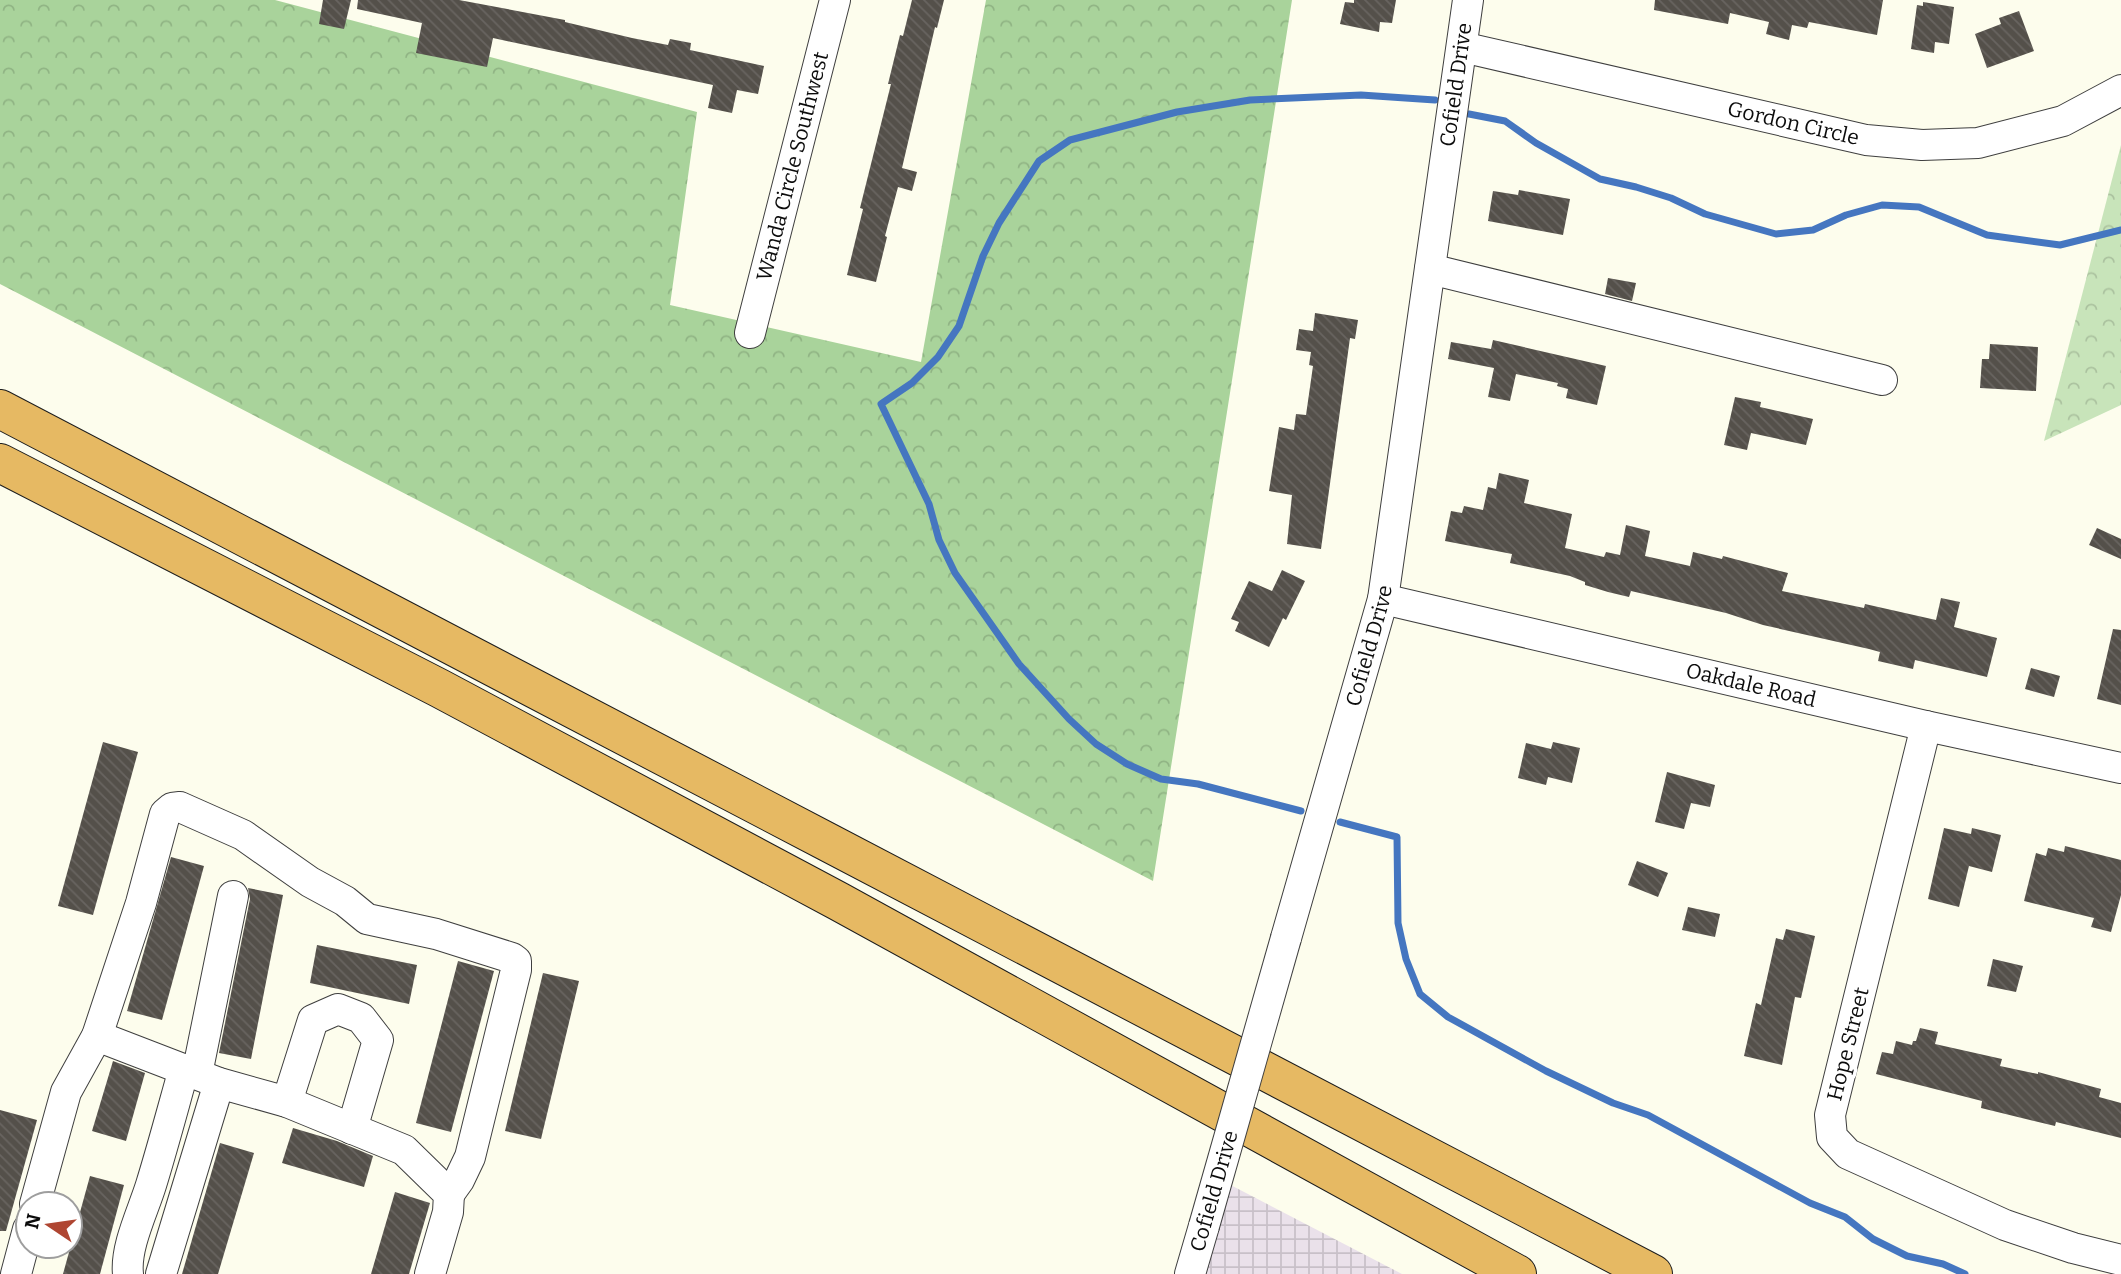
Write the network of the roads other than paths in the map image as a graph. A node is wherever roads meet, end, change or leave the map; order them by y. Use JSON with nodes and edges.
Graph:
{"nodes":[{"id":1,"x":833,"y":0,"type":"edge"},
{"id":2,"x":1468,"y":0,"type":"edge"},
{"id":3,"x":1462,"y":47,"type":"junction"},
{"id":4,"x":2121,"y":90,"type":"edge"},
{"id":5,"x":1430,"y":269,"type":"junction"},
{"id":6,"x":750,"y":333,"type":"dead end"},
{"id":7,"x":1882,"y":380,"type":"dead end"},
{"id":8,"x":0,"y":409,"type":"edge"},
{"id":9,"x":0,"y":463,"type":"edge"},
{"id":10,"x":1383,"y":599,"type":"junction"},
{"id":11,"x":1926,"y":726,"type":"junction"},
{"id":12,"x":2121,"y":768,"type":"edge"},
{"id":13,"x":233,"y":896,"type":"dead end"},
{"id":14,"x":97,"y":1036,"type":"junction"},
{"id":15,"x":200,"y":1075,"type":"junction"},
{"id":16,"x":287,"y":1102,"type":"junction"},
{"id":17,"x":352,"y":1129,"type":"junction"},
{"id":18,"x":39,"y":1190,"type":"edge"},
{"id":19,"x":449,"y":1194,"type":"junction"},
{"id":20,"x":2121,"y":1259,"type":"edge"},
{"id":21,"x":128,"y":1274,"type":"edge"},
{"id":22,"x":161,"y":1274,"type":"edge"},
{"id":23,"x":430,"y":1274,"type":"edge"},
{"id":24,"x":1190,"y":1274,"type":"edge"},
{"id":25,"x":1517,"y":1274,"type":"edge"},
{"id":26,"x":1653,"y":1274,"type":"edge"}],
"edges":[{"from":1,"to":6,"type":"street","name":"Wanda Circle Southwest"},
{"from":2,"to":3,"type":"street","name":"Cofield Drive"},
{"from":3,"to":4,"type":"street","name":"Gordon Circle"},
{"from":3,"to":5,"type":"street","name":"Cofield Drive"},
{"from":5,"to":7,"type":"street"},
{"from":5,"to":10,"type":"street","name":"Cofield Drive"},
{"from":8,"to":26,"type":"highway"},
{"from":9,"to":25,"type":"highway"},
{"from":10,"to":11,"type":"street","name":"Oakdale Road"},
{"from":10,"to":24,"type":"street","name":"Cofield Drive","bridge":true},
{"from":11,"to":12,"type":"street","name":"Oakdale Road"},
{"from":11,"to":20,"type":"street","name":"Hope Street"},
{"from":13,"to":15,"type":"street"},
{"from":14,"to":15,"type":"street"},
{"from":14,"to":18,"type":"street"},
{"from":14,"to":19,"type":"street"},
{"from":15,"to":16,"type":"street"},
{"from":15,"to":21,"type":"street"},
{"from":15,"to":22,"type":"street"},
{"from":16,"to":17,"type":"street"},
{"from":16,"to":17,"type":"street"},
{"from":17,"to":19,"type":"street"},
{"from":19,"to":23,"type":"street"}]}
